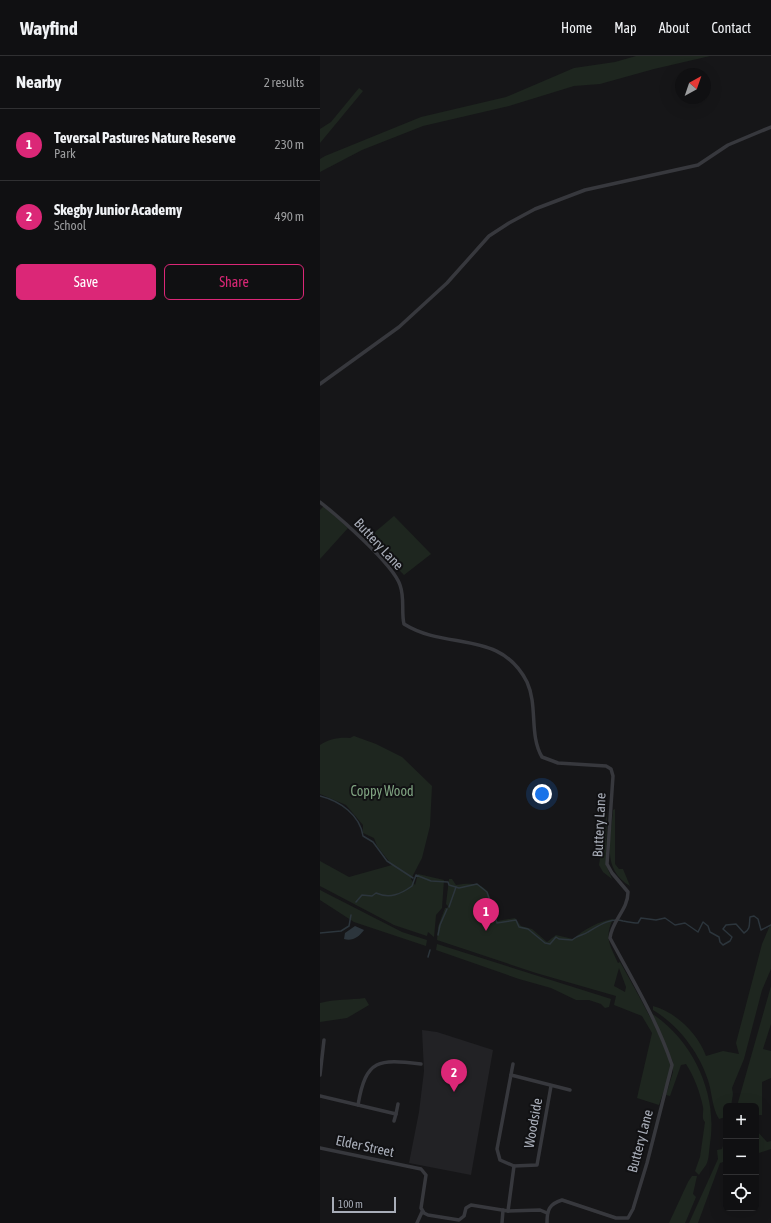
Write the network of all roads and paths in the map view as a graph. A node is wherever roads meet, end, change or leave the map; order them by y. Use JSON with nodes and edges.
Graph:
{"nodes":[{"id":1,"x":771,"y":128,"type":"edge"},
{"id":2,"x":320,"y":384,"type":"edge"},
{"id":3,"x":320,"y":502,"type":"edge"},
{"id":4,"x":324,"y":1040,"type":"dead end"},
{"id":5,"x":421,"y":1064,"type":"dead end"},
{"id":6,"x":513,"y":1064,"type":"dead end"},
{"id":7,"x":320,"y":1075,"type":"edge"},
{"id":8,"x":510,"y":1075,"type":"junction"},
{"id":9,"x":551,"y":1086,"type":"junction"},
{"id":10,"x":570,"y":1090,"type":"dead end"},
{"id":11,"x":320,"y":1096,"type":"edge"},
{"id":12,"x":398,"y":1104,"type":"dead end"},
{"id":13,"x":358,"y":1105,"type":"junction"},
{"id":14,"x":396,"y":1114,"type":"junction"},
{"id":15,"x":394,"y":1122,"type":"dead end"},
{"id":16,"x":320,"y":1148,"type":"edge"},
{"id":17,"x":514,"y":1166,"type":"junction"},
{"id":18,"x":503,"y":1210,"type":"junction"},
{"id":19,"x":508,"y":1211,"type":"junction"},
{"id":20,"x":422,"y":1212,"type":"junction"},
{"id":21,"x":547,"y":1212,"type":"junction"},
{"id":22,"x":462,"y":1218,"type":"junction"},
{"id":23,"x":417,"y":1223,"type":"edge"},
{"id":24,"x":462,"y":1223,"type":"edge"},
{"id":25,"x":502,"y":1223,"type":"edge"},
{"id":26,"x":547,"y":1223,"type":"edge"}],
"edges":[{"from":1,"to":2,"type":"street"},
{"from":3,"to":21,"type":"street","name":"Buttery Lane"},
{"from":4,"to":7,"type":"street"},
{"from":5,"to":13,"type":"street"},
{"from":6,"to":8,"type":"street","name":"Woodside"},
{"from":8,"to":9,"type":"street","name":"Woodside"},
{"from":8,"to":17,"type":"street","name":"Woodside"},
{"from":9,"to":10,"type":"street","name":"Woodside"},
{"from":9,"to":17,"type":"street","name":"Woodside"},
{"from":11,"to":13,"type":"street"},
{"from":12,"to":14,"type":"street"},
{"from":13,"to":14,"type":"street"},
{"from":14,"to":15,"type":"street"},
{"from":16,"to":20,"type":"street","name":"Elder Street"},
{"from":17,"to":19,"type":"street","name":"Woodside"},
{"from":18,"to":19,"type":"street"},
{"from":18,"to":22,"type":"street"},
{"from":18,"to":25,"type":"street"},
{"from":19,"to":21,"type":"street"},
{"from":20,"to":22,"type":"street"},
{"from":20,"to":23,"type":"street"},
{"from":21,"to":26,"type":"street"},
{"from":22,"to":24,"type":"street"}]}
